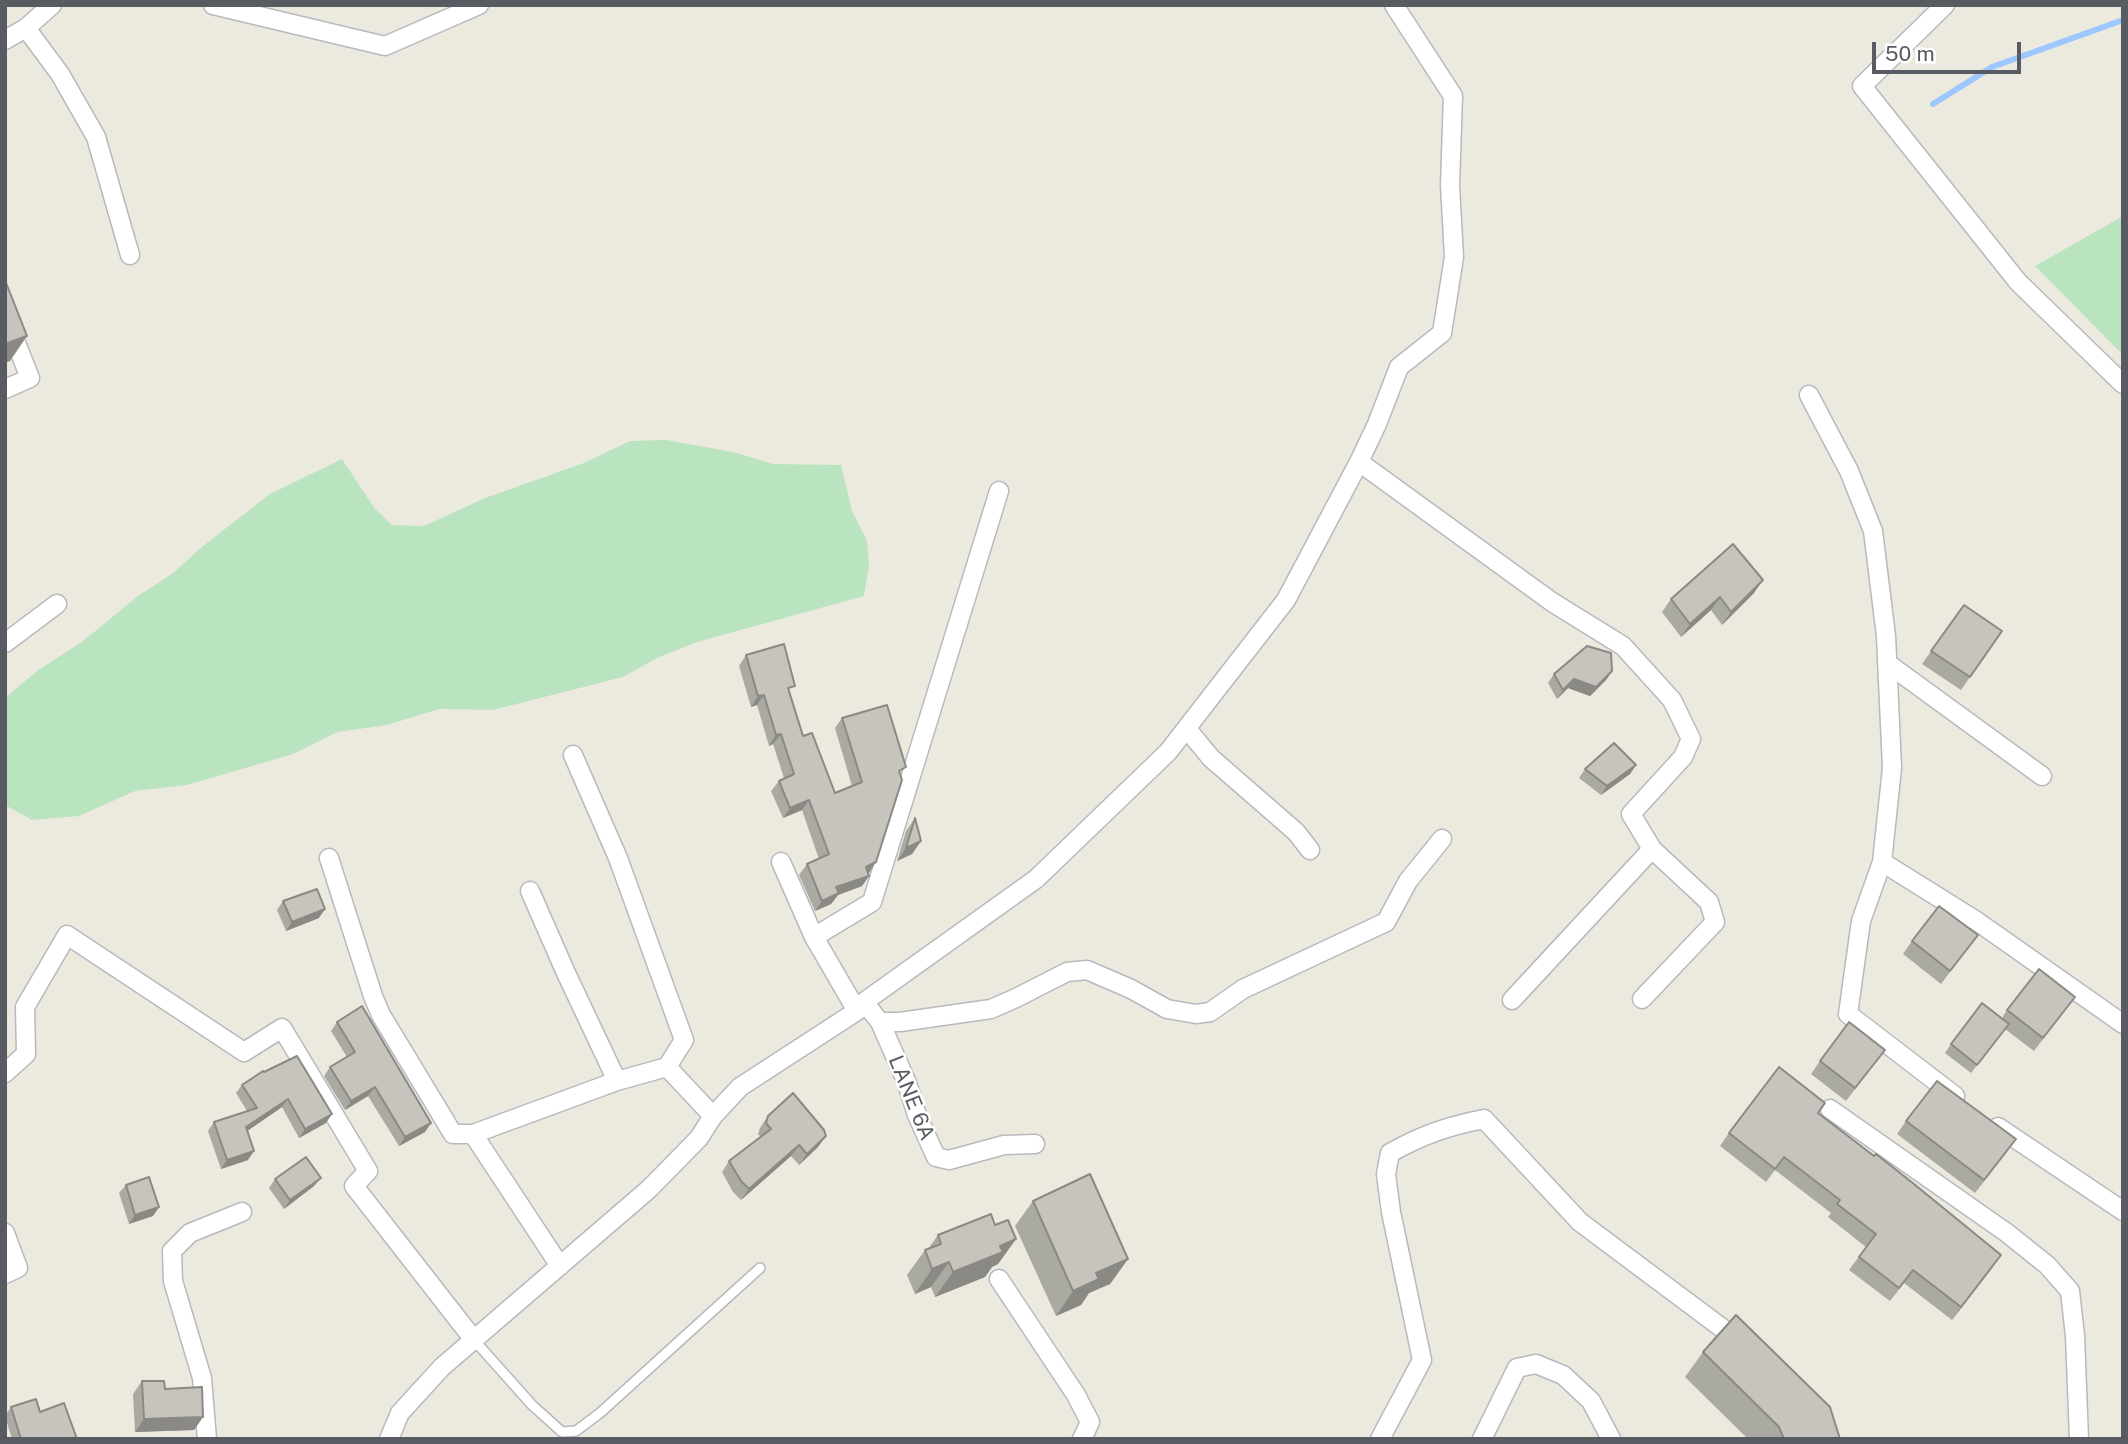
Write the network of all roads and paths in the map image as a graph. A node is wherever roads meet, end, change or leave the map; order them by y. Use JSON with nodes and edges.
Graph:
{"nodes":[{"id":1,"x":52,"y":5,"type":"edge"},
{"id":2,"x":214,"y":5,"type":"edge"},
{"id":3,"x":479,"y":5,"type":"edge"},
{"id":4,"x":1394,"y":5,"type":"edge"},
{"id":5,"x":1945,"y":5,"type":"edge"},
{"id":6,"x":26,"y":28,"type":"junction"},
{"id":7,"x":5,"y":40,"type":"edge"},
{"id":8,"x":131,"y":255,"type":"dead end"},
{"id":9,"x":5,"y":316,"type":"edge"},
{"id":10,"x":2123,"y":384,"type":"edge"},
{"id":11,"x":5,"y":389,"type":"edge"},
{"id":12,"x":1809,"y":395,"type":"dead end"},
{"id":13,"x":1359,"y":462,"type":"junction"},
{"id":14,"x":999,"y":491,"type":"dead end"},
{"id":15,"x":57,"y":604,"type":"dead end"},
{"id":16,"x":5,"y":643,"type":"edge"},
{"id":17,"x":1887,"y":663,"type":"junction"},
{"id":18,"x":1187,"y":729,"type":"junction"},
{"id":19,"x":573,"y":755,"type":"dead end"},
{"id":20,"x":2042,"y":776,"type":"dead end"},
{"id":21,"x":1443,"y":839,"type":"dead end"},
{"id":22,"x":1652,"y":849,"type":"junction"},
{"id":23,"x":1310,"y":850,"type":"dead end"},
{"id":24,"x":329,"y":858,"type":"dead end"},
{"id":25,"x":781,"y":862,"type":"dead end"},
{"id":26,"x":1882,"y":862,"type":"junction"},
{"id":27,"x":530,"y":891,"type":"dead end"},
{"id":28,"x":814,"y":937,"type":"junction"},
{"id":29,"x":1642,"y":999,"type":"dead end"},
{"id":30,"x":1512,"y":1000,"type":"dead end"},
{"id":31,"x":861,"y":1006,"type":"junction"},
{"id":32,"x":880,"y":1022,"type":"junction"},
{"id":33,"x":2123,"y":1024,"type":"edge"},
{"id":34,"x":667,"y":1067,"type":"junction"},
{"id":35,"x":5,"y":1073,"type":"edge"},
{"id":36,"x":617,"y":1081,"type":"junction"},
{"id":37,"x":1830,"y":1109,"type":"dead end"},
{"id":38,"x":713,"y":1116,"type":"junction"},
{"id":39,"x":473,"y":1134,"type":"junction"},
{"id":40,"x":1035,"y":1144,"type":"dead end"},
{"id":41,"x":2123,"y":1211,"type":"edge"},
{"id":42,"x":242,"y":1212,"type":"dead end"},
{"id":43,"x":5,"y":1233,"type":"edge"},
{"id":44,"x":560,"y":1266,"type":"junction"},
{"id":45,"x":760,"y":1268,"type":"dead end"},
{"id":46,"x":5,"y":1274,"type":"edge"},
{"id":47,"x":999,"y":1279,"type":"edge"},
{"id":48,"x":474,"y":1340,"type":"junction"},
{"id":49,"x":1759,"y":1358,"type":"edge"},
{"id":50,"x":207,"y":1439,"type":"edge"},
{"id":51,"x":389,"y":1439,"type":"edge"},
{"id":52,"x":1082,"y":1439,"type":"edge"},
{"id":53,"x":1380,"y":1439,"type":"edge"},
{"id":54,"x":1482,"y":1439,"type":"edge"},
{"id":55,"x":1611,"y":1439,"type":"edge"},
{"id":56,"x":2078,"y":1439,"type":"edge"}],
"edges":[{"from":1,"to":6,"type":"street"},
{"from":2,"to":3,"type":"street"},
{"from":4,"to":13,"type":"street"},
{"from":5,"to":10,"type":"street"},
{"from":6,"to":7,"type":"street"},
{"from":6,"to":8,"type":"street"},
{"from":9,"to":11,"type":"street"},
{"from":12,"to":17,"type":"street"},
{"from":13,"to":18,"type":"street"},
{"from":13,"to":22,"type":"street"},
{"from":14,"to":28,"type":"street"},
{"from":15,"to":16,"type":"street"},
{"from":17,"to":20,"type":"street"},
{"from":17,"to":26,"type":"street"},
{"from":18,"to":23,"type":"street"},
{"from":18,"to":31,"type":"street"},
{"from":19,"to":34,"type":"street"},
{"from":21,"to":32,"type":"street"},
{"from":22,"to":29,"type":"street"},
{"from":22,"to":30,"type":"street"},
{"from":24,"to":39,"type":"street"},
{"from":25,"to":28,"type":"street"},
{"from":26,"to":33,"type":"street"},
{"from":26,"to":41,"type":"street"},
{"from":27,"to":36,"type":"street"},
{"from":28,"to":31,"type":"street"},
{"from":31,"to":32,"type":"street"},
{"from":31,"to":38,"type":"street"},
{"from":32,"to":40,"type":"street","name":"LANE 6A"},
{"from":34,"to":36,"type":"street"},
{"from":34,"to":38,"type":"street"},
{"from":35,"to":48,"type":"street"},
{"from":36,"to":39,"type":"street"},
{"from":37,"to":56,"type":"street"},
{"from":38,"to":44,"type":"street"},
{"from":39,"to":44,"type":"street"},
{"from":42,"to":50,"type":"street"},
{"from":43,"to":46,"type":"street"},
{"from":44,"to":48,"type":"street"},
{"from":45,"to":48,"type":"lane"},
{"from":47,"to":52,"type":"street"},
{"from":48,"to":51,"type":"street"},
{"from":49,"to":53,"type":"street"},
{"from":54,"to":55,"type":"street"}]}
